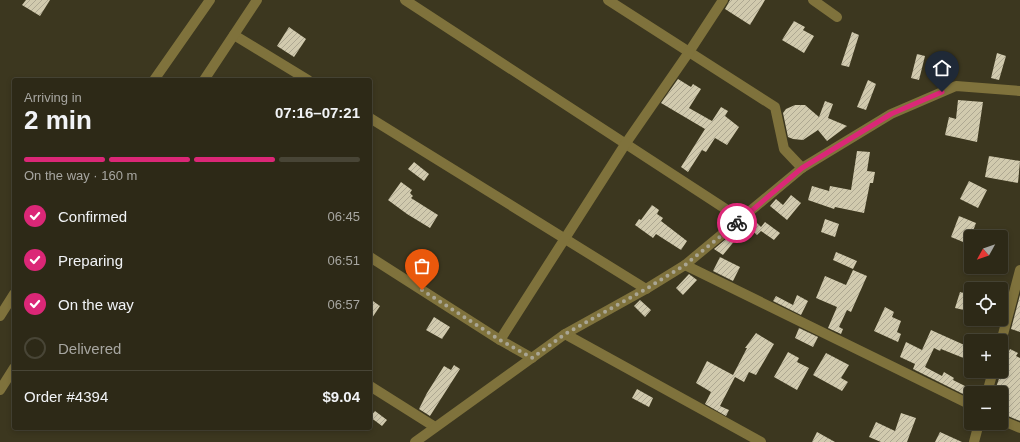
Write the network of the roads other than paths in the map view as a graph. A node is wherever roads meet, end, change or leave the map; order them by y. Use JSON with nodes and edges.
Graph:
{"nodes":[{"id":1,"x":210,"y":0,"type":"edge"},
{"id":2,"x":257,"y":0,"type":"edge"},
{"id":3,"x":405,"y":0,"type":"edge"},
{"id":4,"x":608,"y":0,"type":"edge"},
{"id":5,"x":723,"y":0,"type":"edge"},
{"id":6,"x":813,"y":0,"type":"edge"},
{"id":7,"x":837,"y":17,"type":"dead end"},
{"id":8,"x":234,"y":35,"type":"junction"},
{"id":9,"x":689,"y":52,"type":"junction"},
{"id":10,"x":155,"y":78,"type":"edge"},
{"id":11,"x":205,"y":78,"type":"edge"},
{"id":12,"x":305,"y":78,"type":"edge"},
{"id":13,"x":1020,"y":91,"type":"edge"},
{"id":14,"x":372,"y":119,"type":"edge"},
{"id":15,"x":626,"y":143,"type":"junction"},
{"id":16,"x":802,"y":168,"type":"junction"},
{"id":17,"x":742,"y":219,"type":"junction"},
{"id":18,"x":565,"y":238,"type":"junction"},
{"id":19,"x":372,"y":258,"type":"edge"},
{"id":20,"x":685,"y":265,"type":"junction"},
{"id":21,"x":1020,"y":270,"type":"edge"},
{"id":22,"x":646,"y":289,"type":"junction"},
{"id":23,"x":12,"y":297,"type":"edge"},
{"id":24,"x":0,"y":316,"type":"edge"},
{"id":25,"x":565,"y":334,"type":"junction"},
{"id":26,"x":1003,"y":334,"type":"edge"},
{"id":27,"x":500,"y":340,"type":"junction"},
{"id":28,"x":532,"y":358,"type":"junction"},
{"id":29,"x":12,"y":371,"type":"edge"},
{"id":30,"x":372,"y":387,"type":"edge"},
{"id":31,"x":0,"y":390,"type":"edge"},
{"id":32,"x":964,"y":402,"type":"edge"},
{"id":33,"x":1008,"y":423,"type":"edge"},
{"id":34,"x":435,"y":427,"type":"junction"},
{"id":35,"x":1020,"y":428,"type":"edge"},
{"id":36,"x":977,"y":430,"type":"edge"},
{"id":37,"x":415,"y":442,"type":"edge"},
{"id":38,"x":761,"y":442,"type":"edge"},
{"id":39,"x":974,"y":442,"type":"edge"}],
"edges":[{"from":1,"to":10,"type":"street"},
{"from":2,"to":8,"type":"street"},
{"from":3,"to":15,"type":"street"},
{"from":4,"to":9,"type":"street"},
{"from":5,"to":9,"type":"street"},
{"from":6,"to":7,"type":"street"},
{"from":8,"to":11,"type":"street"},
{"from":8,"to":12,"type":"street"},
{"from":9,"to":15,"type":"street"},
{"from":9,"to":16,"type":"street"},
{"from":13,"to":16,"type":"street"},
{"from":14,"to":18,"type":"street"},
{"from":15,"to":17,"type":"street"},
{"from":15,"to":18,"type":"street"},
{"from":16,"to":17,"type":"street"},
{"from":17,"to":20,"type":"street"},
{"from":18,"to":22,"type":"street"},
{"from":18,"to":27,"type":"street"},
{"from":19,"to":27,"type":"street"},
{"from":20,"to":22,"type":"street"},
{"from":20,"to":32,"type":"street"},
{"from":21,"to":26,"type":"street"},
{"from":22,"to":25,"type":"street"},
{"from":23,"to":24,"type":"street"},
{"from":25,"to":28,"type":"street"},
{"from":25,"to":38,"type":"street"},
{"from":27,"to":28,"type":"street"},
{"from":28,"to":34,"type":"street"},
{"from":29,"to":31,"type":"street"},
{"from":30,"to":34,"type":"street"},
{"from":33,"to":35,"type":"street"},
{"from":34,"to":37,"type":"street"},
{"from":36,"to":39,"type":"street"}]}
